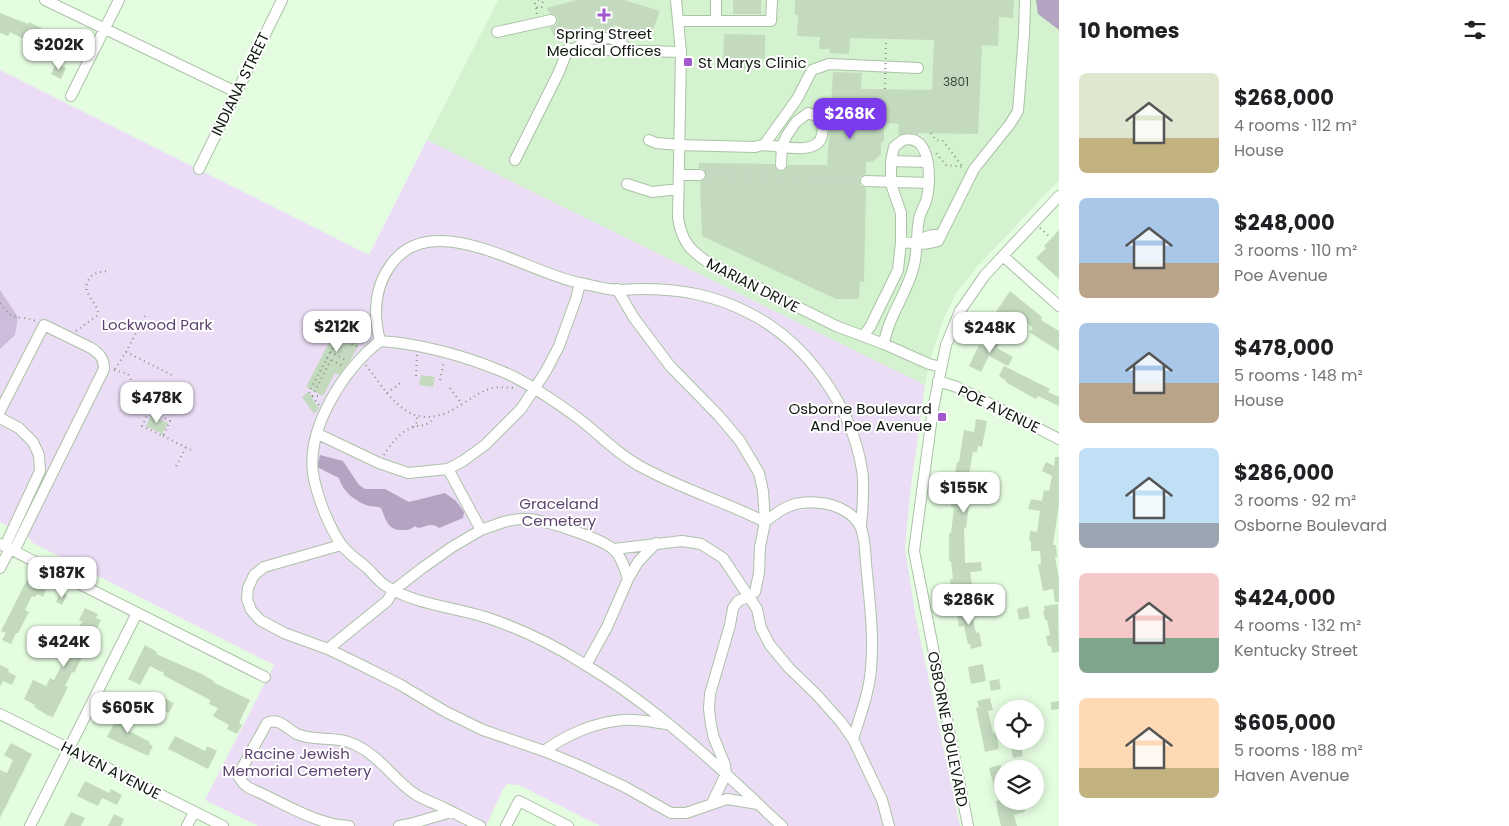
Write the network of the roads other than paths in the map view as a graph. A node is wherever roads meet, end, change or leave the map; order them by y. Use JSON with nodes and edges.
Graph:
{"nodes":[{"id":1,"x":46,"y":0,"type":"edge"},
{"id":2,"x":119,"y":0,"type":"edge"},
{"id":3,"x":282,"y":0,"type":"edge"},
{"id":4,"x":676,"y":0,"type":"edge"},
{"id":5,"x":716,"y":0,"type":"edge"},
{"id":6,"x":772,"y":0,"type":"edge"},
{"id":7,"x":1025,"y":0,"type":"edge"},
{"id":8,"x":551,"y":20,"type":"dead end"},
{"id":9,"x":678,"y":21,"type":"junction"},
{"id":10,"x":716,"y":21,"type":"junction"},
{"id":11,"x":104,"y":29,"type":"junction"},
{"id":12,"x":497,"y":32,"type":"dead end"},
{"id":13,"x":681,"y":52,"type":"junction"},
{"id":14,"x":918,"y":68,"type":"dead end"},
{"id":15,"x":236,"y":92,"type":"junction"},
{"id":16,"x":71,"y":96,"type":"dead end"},
{"id":17,"x":649,"y":140,"type":"dead end"},
{"id":18,"x":679,"y":145,"type":"junction"},
{"id":19,"x":764,"y":145,"type":"junction"},
{"id":20,"x":515,"y":160,"type":"dead end"},
{"id":21,"x":891,"y":161,"type":"junction"},
{"id":22,"x":927,"y":162,"type":"junction"},
{"id":23,"x":781,"y":165,"type":"dead end"},
{"id":24,"x":199,"y":169,"type":"dead end"},
{"id":25,"x":679,"y":175,"type":"junction"},
{"id":26,"x":700,"y":175,"type":"tunnel mouth"},
{"id":27,"x":866,"y":181,"type":"tunnel mouth"},
{"id":28,"x":891,"y":181,"type":"junction"},
{"id":29,"x":929,"y":182,"type":"junction"},
{"id":30,"x":627,"y":184,"type":"dead end"},
{"id":31,"x":678,"y":189,"type":"junction"},
{"id":32,"x":1059,"y":196,"type":"edge"},
{"id":33,"x":901,"y":242,"type":"junction"},
{"id":34,"x":916,"y":243,"type":"junction"},
{"id":35,"x":1003,"y":256,"type":"junction"},
{"id":36,"x":580,"y":283,"type":"junction"},
{"id":37,"x":617,"y":289,"type":"junction"},
{"id":38,"x":1059,"y":306,"type":"edge"},
{"id":39,"x":863,"y":336,"type":"junction"},
{"id":40,"x":380,"y":342,"type":"junction"},
{"id":41,"x":884,"y":344,"type":"junction"},
{"id":42,"x":940,"y":367,"type":"junction"},
{"id":43,"x":938,"y":381,"type":"junction"},
{"id":44,"x":534,"y":389,"type":"junction"},
{"id":45,"x":0,"y":411,"type":"edge"},
{"id":46,"x":0,"y":418,"type":"edge"},
{"id":47,"x":318,"y":434,"type":"junction"},
{"id":48,"x":1059,"y":438,"type":"edge"},
{"id":49,"x":448,"y":469,"type":"junction"},
{"id":50,"x":765,"y":522,"type":"junction"},
{"id":51,"x":861,"y":527,"type":"junction"},
{"id":52,"x":481,"y":530,"type":"junction"},
{"id":53,"x":656,"y":543,"type":"junction"},
{"id":54,"x":341,"y":546,"type":"junction"},
{"id":55,"x":7,"y":547,"type":"edge"},
{"id":56,"x":614,"y":549,"type":"junction"},
{"id":57,"x":0,"y":568,"type":"edge"},
{"id":58,"x":628,"y":578,"type":"junction"},
{"id":59,"x":394,"y":590,"type":"junction"},
{"id":60,"x":748,"y":597,"type":"junction"},
{"id":61,"x":137,"y":613,"type":"junction"},
{"id":62,"x":328,"y":649,"type":"junction"},
{"id":63,"x":586,"y":665,"type":"junction"},
{"id":64,"x":265,"y":678,"type":"dead end"},
{"id":65,"x":0,"y":714,"type":"edge"},
{"id":66,"x":668,"y":724,"type":"junction"},
{"id":67,"x":853,"y":739,"type":"junction"},
{"id":68,"x":69,"y":749,"type":"junction"},
{"id":69,"x":544,"y":751,"type":"junction"},
{"id":70,"x":726,"y":774,"type":"junction"},
{"id":71,"x":712,"y":804,"type":"junction"},
{"id":72,"x":758,"y":804,"type":"junction"},
{"id":73,"x":194,"y":812,"type":"junction"},
{"id":74,"x":451,"y":812,"type":"junction"},
{"id":75,"x":30,"y":826,"type":"edge"},
{"id":76,"x":187,"y":826,"type":"edge"},
{"id":77,"x":223,"y":826,"type":"edge"},
{"id":78,"x":349,"y":826,"type":"edge"},
{"id":79,"x":398,"y":826,"type":"edge"},
{"id":80,"x":480,"y":826,"type":"edge"},
{"id":81,"x":506,"y":826,"type":"edge"},
{"id":82,"x":568,"y":826,"type":"edge"},
{"id":83,"x":782,"y":826,"type":"edge"},
{"id":84,"x":889,"y":826,"type":"edge"},
{"id":85,"x":968,"y":826,"type":"edge"}],
"edges":[{"from":1,"to":11,"type":"street"},
{"from":2,"to":11,"type":"street"},
{"from":3,"to":15,"type":"street","name":"INDIANA STREET"},
{"from":4,"to":9,"type":"street","name":"MARIAN DRIVE"},
{"from":5,"to":10,"type":"street"},
{"from":6,"to":10,"type":"street"},
{"from":7,"to":34,"type":"street"},
{"from":8,"to":12,"type":"street"},
{"from":9,"to":10,"type":"street"},
{"from":9,"to":13,"type":"street","name":"MARIAN DRIVE"},
{"from":11,"to":15,"type":"street"},
{"from":11,"to":16,"type":"street"},
{"from":13,"to":18,"type":"street","name":"MARIAN DRIVE"},
{"from":13,"to":20,"type":"street"},
{"from":14,"to":19,"type":"street"},
{"from":15,"to":24,"type":"street","name":"INDIANA STREET"},
{"from":17,"to":18,"type":"street"},
{"from":18,"to":19,"type":"street"},
{"from":18,"to":25,"type":"street","name":"MARIAN DRIVE"},
{"from":19,"to":23,"type":"street"},
{"from":21,"to":22,"type":"street"},
{"from":21,"to":22,"type":"street"},
{"from":21,"to":28,"type":"street"},
{"from":22,"to":29,"type":"street"},
{"from":25,"to":26,"type":"street"},
{"from":25,"to":31,"type":"street","name":"MARIAN DRIVE"},
{"from":27,"to":28,"type":"street"},
{"from":28,"to":29,"type":"street"},
{"from":28,"to":33,"type":"street"},
{"from":29,"to":34,"type":"street"},
{"from":30,"to":31,"type":"street"},
{"from":31,"to":39,"type":"street","name":"MARIAN DRIVE"},
{"from":32,"to":35,"type":"street","name":"OSBORNE BOULEVARD"},
{"from":33,"to":34,"type":"street"},
{"from":33,"to":39,"type":"street"},
{"from":34,"to":41,"type":"street"},
{"from":35,"to":38,"type":"street"},
{"from":35,"to":42,"type":"street","name":"OSBORNE BOULEVARD"},
{"from":36,"to":37,"type":"street"},
{"from":36,"to":40,"type":"street"},
{"from":36,"to":44,"type":"street"},
{"from":37,"to":50,"type":"street"},
{"from":37,"to":51,"type":"street"},
{"from":39,"to":41,"type":"street","name":"MARIAN DRIVE"},
{"from":40,"to":44,"type":"street"},
{"from":40,"to":47,"type":"street"},
{"from":41,"to":42,"type":"street","name":"MARIAN DRIVE"},
{"from":42,"to":43,"type":"street","name":"OSBORNE BOULEVARD"},
{"from":43,"to":48,"type":"street","name":"POE AVENUE"},
{"from":43,"to":85,"type":"street","name":"OSBORNE BOULEVARD"},
{"from":44,"to":49,"type":"street"},
{"from":44,"to":50,"type":"street"},
{"from":45,"to":55,"type":"street"},
{"from":46,"to":55,"type":"street"},
{"from":47,"to":49,"type":"street"},
{"from":47,"to":54,"type":"street"},
{"from":49,"to":52,"type":"street"},
{"from":50,"to":51,"type":"street"},
{"from":50,"to":60,"type":"street"},
{"from":51,"to":67,"type":"street"},
{"from":52,"to":56,"type":"street"},
{"from":52,"to":59,"type":"street"},
{"from":53,"to":56,"type":"street"},
{"from":53,"to":58,"type":"street"},
{"from":53,"to":60,"type":"street"},
{"from":54,"to":59,"type":"street"},
{"from":54,"to":62,"type":"street"},
{"from":55,"to":57,"type":"street"},
{"from":55,"to":61,"type":"street"},
{"from":56,"to":58,"type":"street"},
{"from":58,"to":63,"type":"street"},
{"from":59,"to":62,"type":"street"},
{"from":59,"to":63,"type":"street"},
{"from":60,"to":67,"type":"street"},
{"from":60,"to":70,"type":"street"},
{"from":61,"to":64,"type":"street"},
{"from":61,"to":68,"type":"street"},
{"from":62,"to":69,"type":"street"},
{"from":63,"to":66,"type":"street"},
{"from":65,"to":68,"type":"street","name":"HAVEN AVENUE"},
{"from":66,"to":69,"type":"street"},
{"from":66,"to":70,"type":"street"},
{"from":67,"to":84,"type":"street"},
{"from":68,"to":73,"type":"street","name":"HAVEN AVENUE"},
{"from":68,"to":75,"type":"street"},
{"from":69,"to":71,"type":"street"},
{"from":70,"to":71,"type":"street"},
{"from":70,"to":72,"type":"street"},
{"from":71,"to":72,"type":"street"},
{"from":72,"to":83,"type":"street"},
{"from":73,"to":76,"type":"street"},
{"from":73,"to":77,"type":"street","name":"HAVEN AVENUE"},
{"from":74,"to":78,"type":"street"},
{"from":74,"to":79,"type":"street"},
{"from":74,"to":80,"type":"street"},
{"from":81,"to":82,"type":"street"}]}
